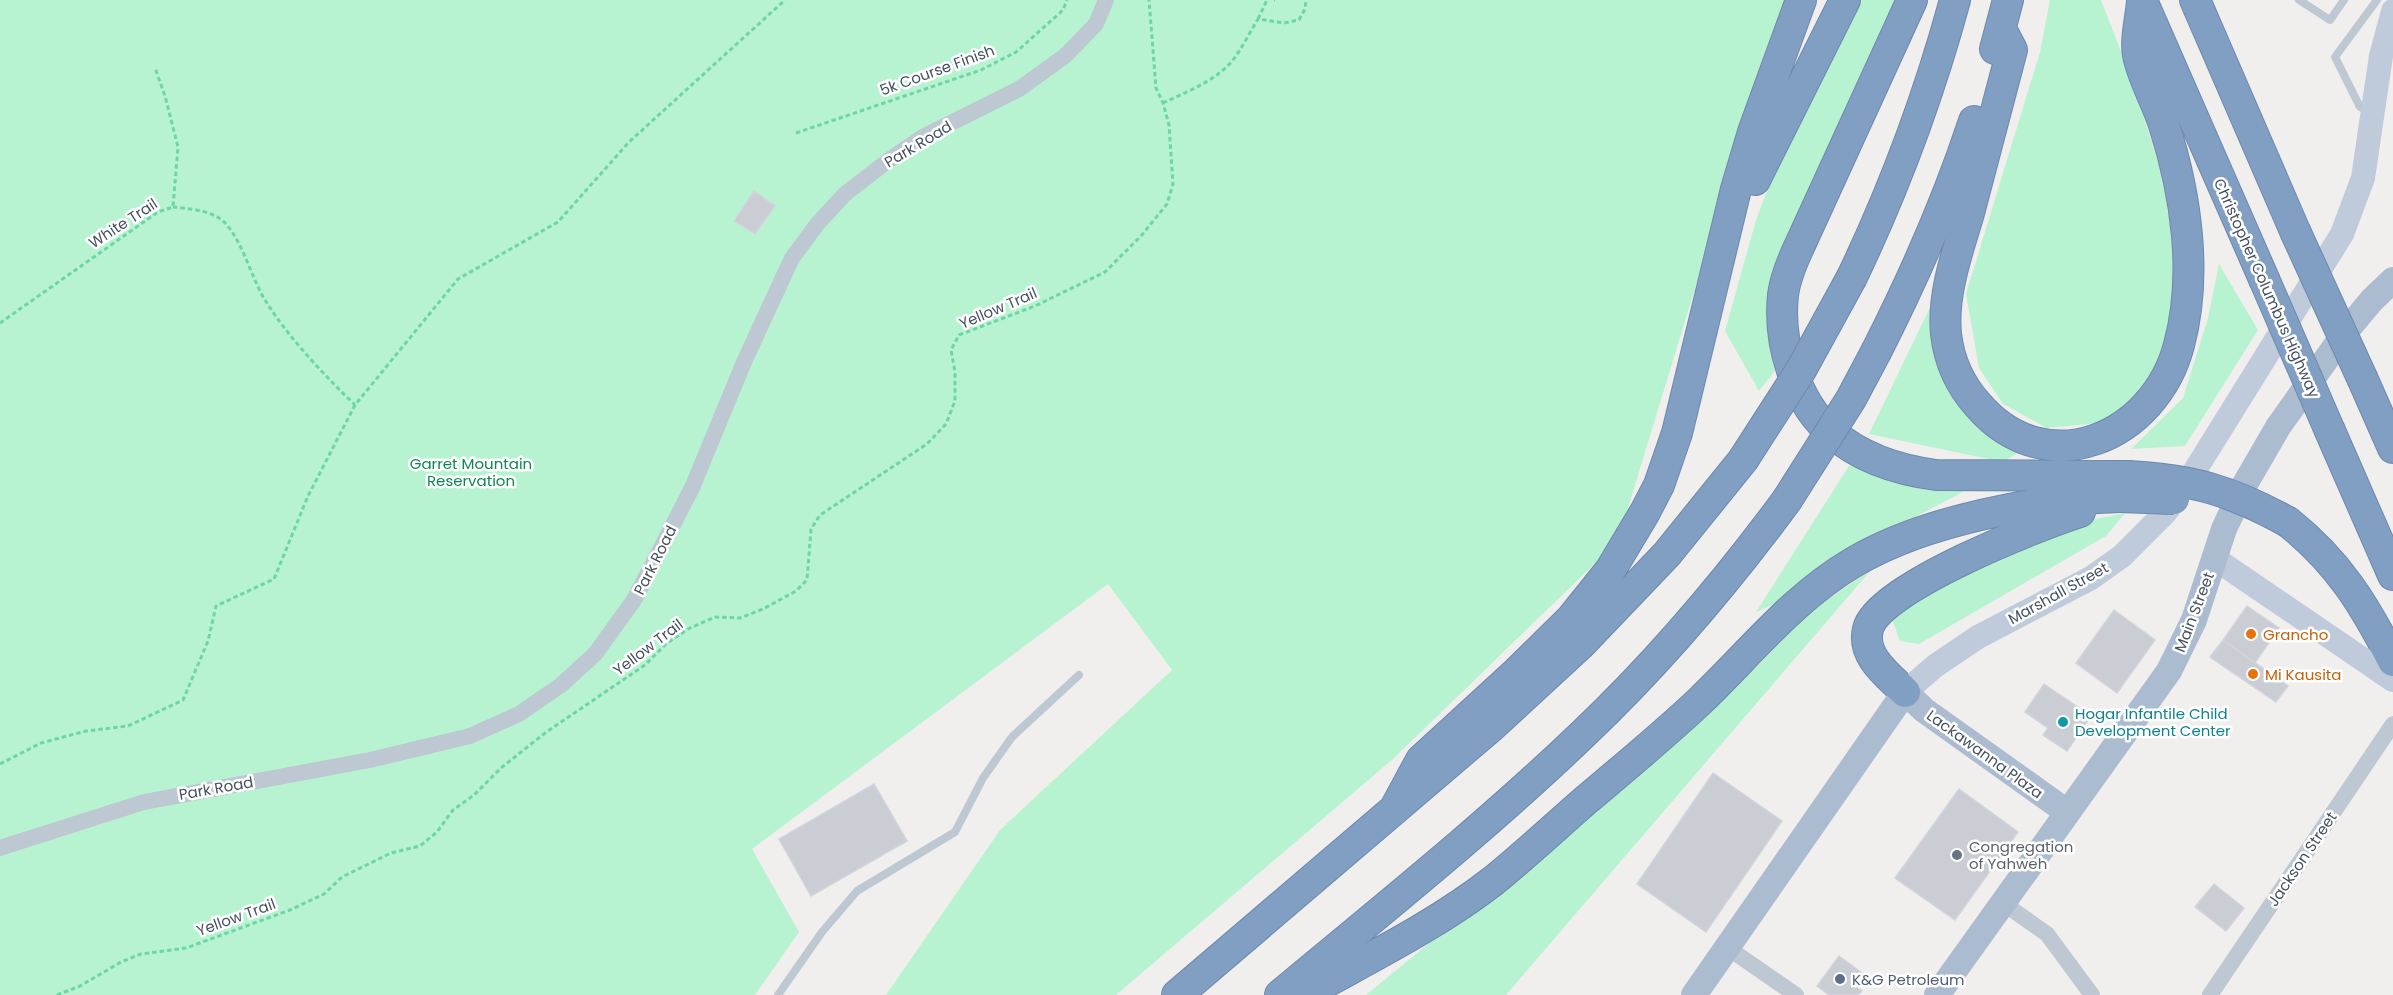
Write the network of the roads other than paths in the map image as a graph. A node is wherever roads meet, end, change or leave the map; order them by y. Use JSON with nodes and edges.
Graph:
{"nodes":[{"id":1,"x":1106,"y":0,"type":"edge"},
{"id":2,"x":1801,"y":0,"type":"edge"},
{"id":3,"x":1845,"y":0,"type":"edge"},
{"id":4,"x":1911,"y":0,"type":"edge"},
{"id":5,"x":1955,"y":0,"type":"edge"},
{"id":6,"x":2008,"y":0,"type":"edge"},
{"id":7,"x":2142,"y":0,"type":"edge"},
{"id":8,"x":2195,"y":0,"type":"edge"},
{"id":9,"x":2299,"y":0,"type":"edge"},
{"id":10,"x":2344,"y":0,"type":"edge"},
{"id":11,"x":2379,"y":0,"type":"edge"},
{"id":12,"x":2393,"y":10,"type":"edge"},
{"id":13,"x":2001,"y":29,"type":"junction"},
{"id":14,"x":2374,"y":114,"type":"junction"},
{"id":15,"x":2393,"y":280,"type":"edge"},
{"id":16,"x":1703,"y":328,"type":"junction"},
{"id":17,"x":2393,"y":448,"type":"edge"},
{"id":18,"x":2122,"y":492,"type":"junction"},
{"id":19,"x":2286,"y":525,"type":"junction"},
{"id":20,"x":2214,"y":558,"type":"junction"},
{"id":21,"x":2393,"y":575,"type":"edge"},
{"id":22,"x":2388,"y":652,"type":"edge"},
{"id":23,"x":1079,"y":675,"type":"dead end"},
{"id":24,"x":2393,"y":680,"type":"edge"},
{"id":25,"x":1905,"y":692,"type":"junction"},
{"id":26,"x":2393,"y":724,"type":"edge"},
{"id":27,"x":1394,"y":810,"type":"junction"},
{"id":28,"x":2067,"y":812,"type":"junction"},
{"id":29,"x":0,"y":848,"type":"edge"},
{"id":30,"x":2003,"y":903,"type":"junction"},
{"id":31,"x":1728,"y":948,"type":"junction"},
{"id":32,"x":2088,"y":993,"type":"edge"},
{"id":33,"x":778,"y":995,"type":"edge"},
{"id":34,"x":1176,"y":995,"type":"edge"},
{"id":35,"x":1280,"y":995,"type":"edge"},
{"id":36,"x":1303,"y":995,"type":"edge"},
{"id":37,"x":1694,"y":995,"type":"edge"},
{"id":38,"x":1796,"y":995,"type":"edge"},
{"id":39,"x":1937,"y":995,"type":"edge"},
{"id":40,"x":2211,"y":995,"type":"edge"}],
"edges":[{"from":1,"to":29,"type":"street","name":"Park Road"},
{"from":2,"to":16,"type":"highway"},
{"from":3,"to":16,"type":"highway"},
{"from":4,"to":18,"type":"highway"},
{"from":5,"to":27,"type":"highway","bridge":true},
{"from":6,"to":13,"type":"highway"},
{"from":7,"to":13,"type":"highway"},
{"from":7,"to":21,"type":"highway","name":"Christopher Columbus Highway","bridge":true},
{"from":8,"to":17,"type":"highway","bridge":true},
{"from":9,"to":10,"type":"lane"},
{"from":11,"to":12,"type":"lane"},
{"from":11,"to":14,"type":"lane"},
{"from":12,"to":14,"type":"street","name":"Marshall Street"},
{"from":13,"to":35,"type":"highway","bridge":true},
{"from":14,"to":25,"type":"street","name":"Marshall Street"},
{"from":15,"to":20,"type":"main road","name":"Main Street"},
{"from":16,"to":27,"type":"highway"},
{"from":18,"to":19,"type":"highway","bridge":true},
{"from":18,"to":19,"type":"highway","bridge":true},
{"from":18,"to":25,"type":"highway"},
{"from":18,"to":36,"type":"highway"},
{"from":19,"to":22,"type":"highway"},
{"from":20,"to":24,"type":"street"},
{"from":20,"to":28,"type":"main road","name":"Main Street"},
{"from":23,"to":33,"type":"lane"},
{"from":25,"to":28,"type":"main road","name":"Lackawanna Plaza"},
{"from":25,"to":31,"type":"main road","name":"Marshall Street"},
{"from":26,"to":40,"type":"street","name":"Jackson Street"},
{"from":27,"to":34,"type":"highway"},
{"from":28,"to":30,"type":"main road","name":"Main Street"},
{"from":30,"to":32,"type":"street"},
{"from":30,"to":39,"type":"main road","name":"Main Street"},
{"from":31,"to":37,"type":"main road","name":"Marshall Street"},
{"from":31,"to":38,"type":"street"}]}
